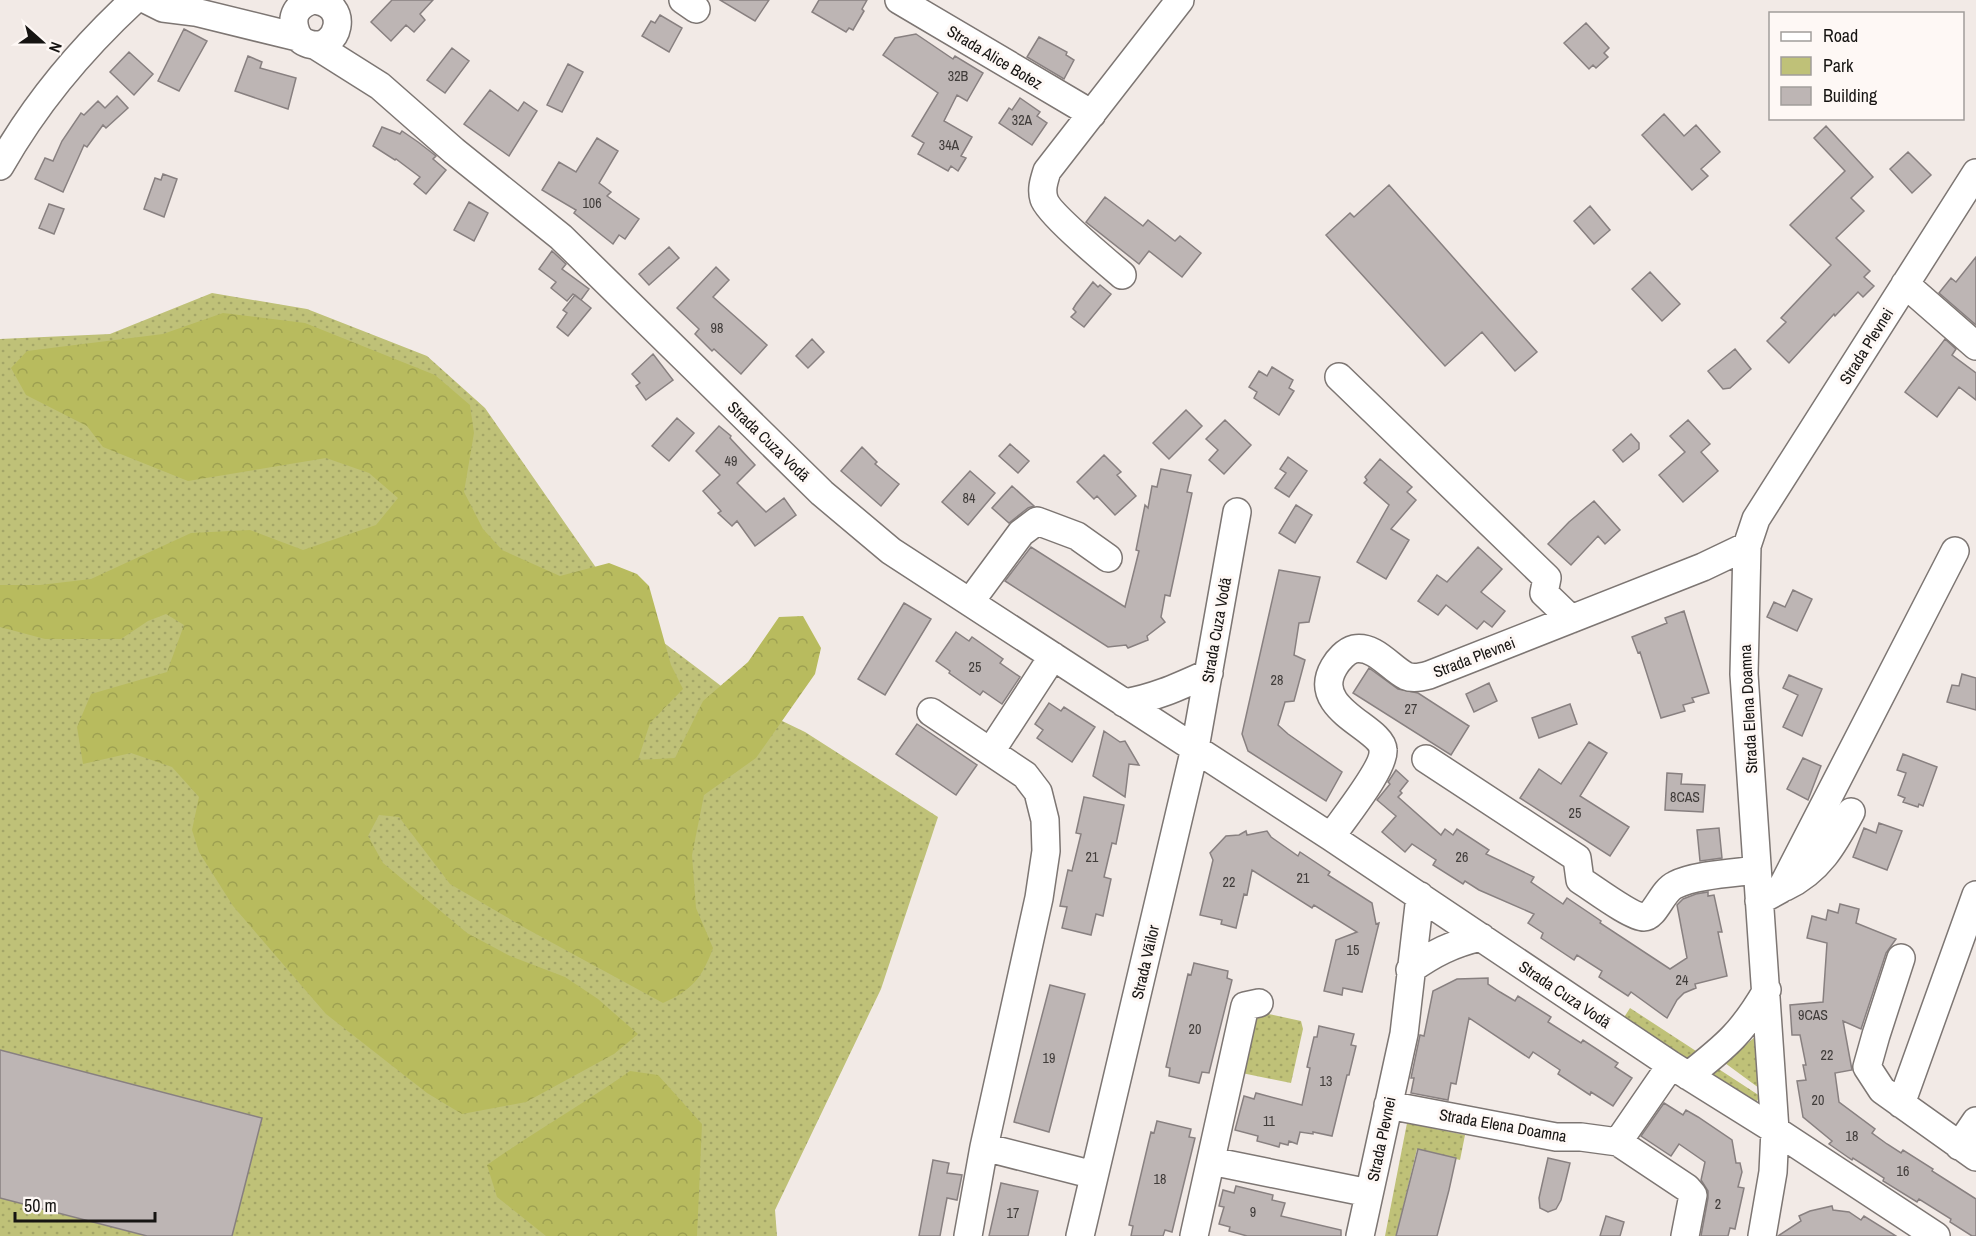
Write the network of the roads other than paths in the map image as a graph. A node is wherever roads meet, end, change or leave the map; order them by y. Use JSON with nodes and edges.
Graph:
{"nodes":[{"id":1,"x":135,"y":0,"type":"edge"},
{"id":2,"x":147,"y":0,"type":"edge"},
{"id":3,"x":899,"y":0,"type":"edge"},
{"id":4,"x":1180,"y":0,"type":"edge"},
{"id":5,"x":316,"y":13,"type":"edge"},
{"id":6,"x":1092,"y":114,"type":"junction"},
{"id":7,"x":0,"y":166,"type":"edge"},
{"id":8,"x":1976,"y":173,"type":"edge"},
{"id":9,"x":1122,"y":275,"type":"dead end"},
{"id":10,"x":1905,"y":284,"type":"junction"},
{"id":11,"x":1976,"y":346,"type":"edge"},
{"id":12,"x":1339,"y":377,"type":"dead end"},
{"id":13,"x":1237,"y":512,"type":"dead end"},
{"id":14,"x":1756,"y":519,"type":"joint"},
{"id":15,"x":1747,"y":546,"type":"junction"},
{"id":16,"x":1955,"y":551,"type":"dead end"},
{"id":17,"x":1108,"y":558,"type":"dead end"},
{"id":18,"x":970,"y":602,"type":"junction"},
{"id":19,"x":1570,"y":619,"type":"junction"},
{"id":20,"x":1053,"y":656,"type":"junction"},
{"id":21,"x":1209,"y":673,"type":"junction"},
{"id":22,"x":1124,"y":703,"type":"junction"},
{"id":23,"x":931,"y":712,"type":"dead end"},
{"id":24,"x":1195,"y":748,"type":"junction"},
{"id":25,"x":991,"y":751,"type":"junction"},
{"id":26,"x":1426,"y":759,"type":"dead end"},
{"id":27,"x":1240,"y":777,"type":"junction"},
{"id":28,"x":1183,"y":801,"type":"junction"},
{"id":29,"x":1851,"y":812,"type":"dead end"},
{"id":30,"x":1331,"y":837,"type":"junction"},
{"id":31,"x":1757,"y":870,"type":"junction"},
{"id":32,"x":1770,"y":895,"type":"junction"},
{"id":33,"x":1976,"y":895,"type":"edge"},
{"id":34,"x":1420,"y":896,"type":"junction"},
{"id":35,"x":1480,"y":937,"type":"junction"},
{"id":36,"x":1901,"y":958,"type":"dead end"},
{"id":37,"x":1410,"y":970,"type":"junction"},
{"id":38,"x":1767,"y":990,"type":"junction"},
{"id":39,"x":1258,"y":1002,"type":"dead end"},
{"id":40,"x":1680,"y":1070,"type":"junction"},
{"id":41,"x":1388,"y":1104,"type":"junction"},
{"id":42,"x":1901,"y":1104,"type":"junction"},
{"id":43,"x":1976,"y":1121,"type":"edge"},
{"id":44,"x":1775,"y":1130,"type":"junction"},
{"id":45,"x":1618,"y":1142,"type":"junction"},
{"id":46,"x":984,"y":1147,"type":"junction"},
{"id":47,"x":1968,"y":1152,"type":"edge"},
{"id":48,"x":1211,"y":1161,"type":"junction"},
{"id":49,"x":1094,"y":1175,"type":"junction"},
{"id":50,"x":1369,"y":1193,"type":"junction"},
{"id":51,"x":968,"y":1236,"type":"edge"},
{"id":52,"x":1080,"y":1236,"type":"edge"},
{"id":53,"x":1194,"y":1236,"type":"edge"},
{"id":54,"x":1360,"y":1236,"type":"edge"},
{"id":55,"x":1685,"y":1236,"type":"edge"},
{"id":56,"x":1762,"y":1236,"type":"edge"},
{"id":57,"x":1936,"y":1236,"type":"edge"}],
"edges":[{"from":1,"to":7,"type":"street"},
{"from":2,"to":5,"type":"street"},
{"from":3,"to":6,"type":"street","name":"Strada Alice Botez"},
{"from":4,"to":6,"type":"street"},
{"from":5,"to":18,"type":"street","name":"Strada Cuza Vodă"},
{"from":6,"to":9,"type":"street"},
{"from":8,"to":10,"type":"street","name":"Strada Plevnei"},
{"from":10,"to":11,"type":"street"},
{"from":10,"to":14,"type":"street","name":"Strada Plevnei"},
{"from":12,"to":19,"type":"street"},
{"from":13,"to":21,"type":"street","name":"Strada Cuza Vodă"},
{"from":14,"to":15,"type":"street","name":"Strada Elena Doamna"},
{"from":15,"to":19,"type":"street","name":"Strada Plevnei"},
{"from":15,"to":31,"type":"street","name":"Strada Elena Doamna"},
{"from":16,"to":32,"type":"street"},
{"from":17,"to":18,"type":"street"},
{"from":18,"to":20,"type":"street","name":"Strada Cuza Vodă"},
{"from":19,"to":30,"type":"street","name":"Strada Plevnei"},
{"from":20,"to":22,"type":"street","name":"Strada Cuza Vodă"},
{"from":20,"to":25,"type":"street"},
{"from":21,"to":22,"type":"street"},
{"from":21,"to":24,"type":"street","name":"Strada Cuza Vodă"},
{"from":22,"to":24,"type":"street","name":"Strada Cuza Vodă"},
{"from":23,"to":25,"type":"street"},
{"from":24,"to":27,"type":"street","name":"Strada Cuza Vodă"},
{"from":24,"to":28,"type":"street","name":"Strada Văilor"},
{"from":25,"to":46,"type":"street"},
{"from":26,"to":31,"type":"street"},
{"from":27,"to":28,"type":"street"},
{"from":27,"to":30,"type":"street","name":"Strada Cuza Vodă"},
{"from":28,"to":49,"type":"street","name":"Strada Văilor"},
{"from":29,"to":32,"type":"street"},
{"from":30,"to":34,"type":"street","name":"Strada Cuza Vodă"},
{"from":31,"to":32,"type":"street","name":"Strada Elena Doamna"},
{"from":32,"to":38,"type":"street","name":"Strada Elena Doamna"},
{"from":33,"to":42,"type":"street"},
{"from":34,"to":35,"type":"street","name":"Strada Cuza Vodă"},
{"from":34,"to":37,"type":"street","name":"Strada Plevnei"},
{"from":35,"to":37,"type":"street"},
{"from":35,"to":40,"type":"street","name":"Strada Cuza Vodă"},
{"from":36,"to":42,"type":"street"},
{"from":37,"to":41,"type":"street","name":"Strada Plevnei"},
{"from":38,"to":40,"type":"street"},
{"from":38,"to":44,"type":"street","name":"Strada Elena Doamna"},
{"from":39,"to":48,"type":"street"},
{"from":40,"to":44,"type":"street","name":"Strada Cuza Vodă"},
{"from":40,"to":45,"type":"street"},
{"from":41,"to":45,"type":"street","name":"Strada Elena Doamna"},
{"from":41,"to":50,"type":"street","name":"Strada Plevnei"},
{"from":42,"to":47,"type":"street"},
{"from":43,"to":47,"type":"street"},
{"from":44,"to":56,"type":"street","name":"Strada Elena Doamna"},
{"from":44,"to":57,"type":"street","name":"Strada Cuza Vodă"},
{"from":45,"to":55,"type":"street","name":"Strada Elena Doamna"},
{"from":46,"to":49,"type":"street"},
{"from":46,"to":51,"type":"street"},
{"from":48,"to":50,"type":"street"},
{"from":48,"to":53,"type":"street"},
{"from":49,"to":52,"type":"street","name":"Strada Văilor"},
{"from":50,"to":54,"type":"street","name":"Strada Plevnei"}]}
